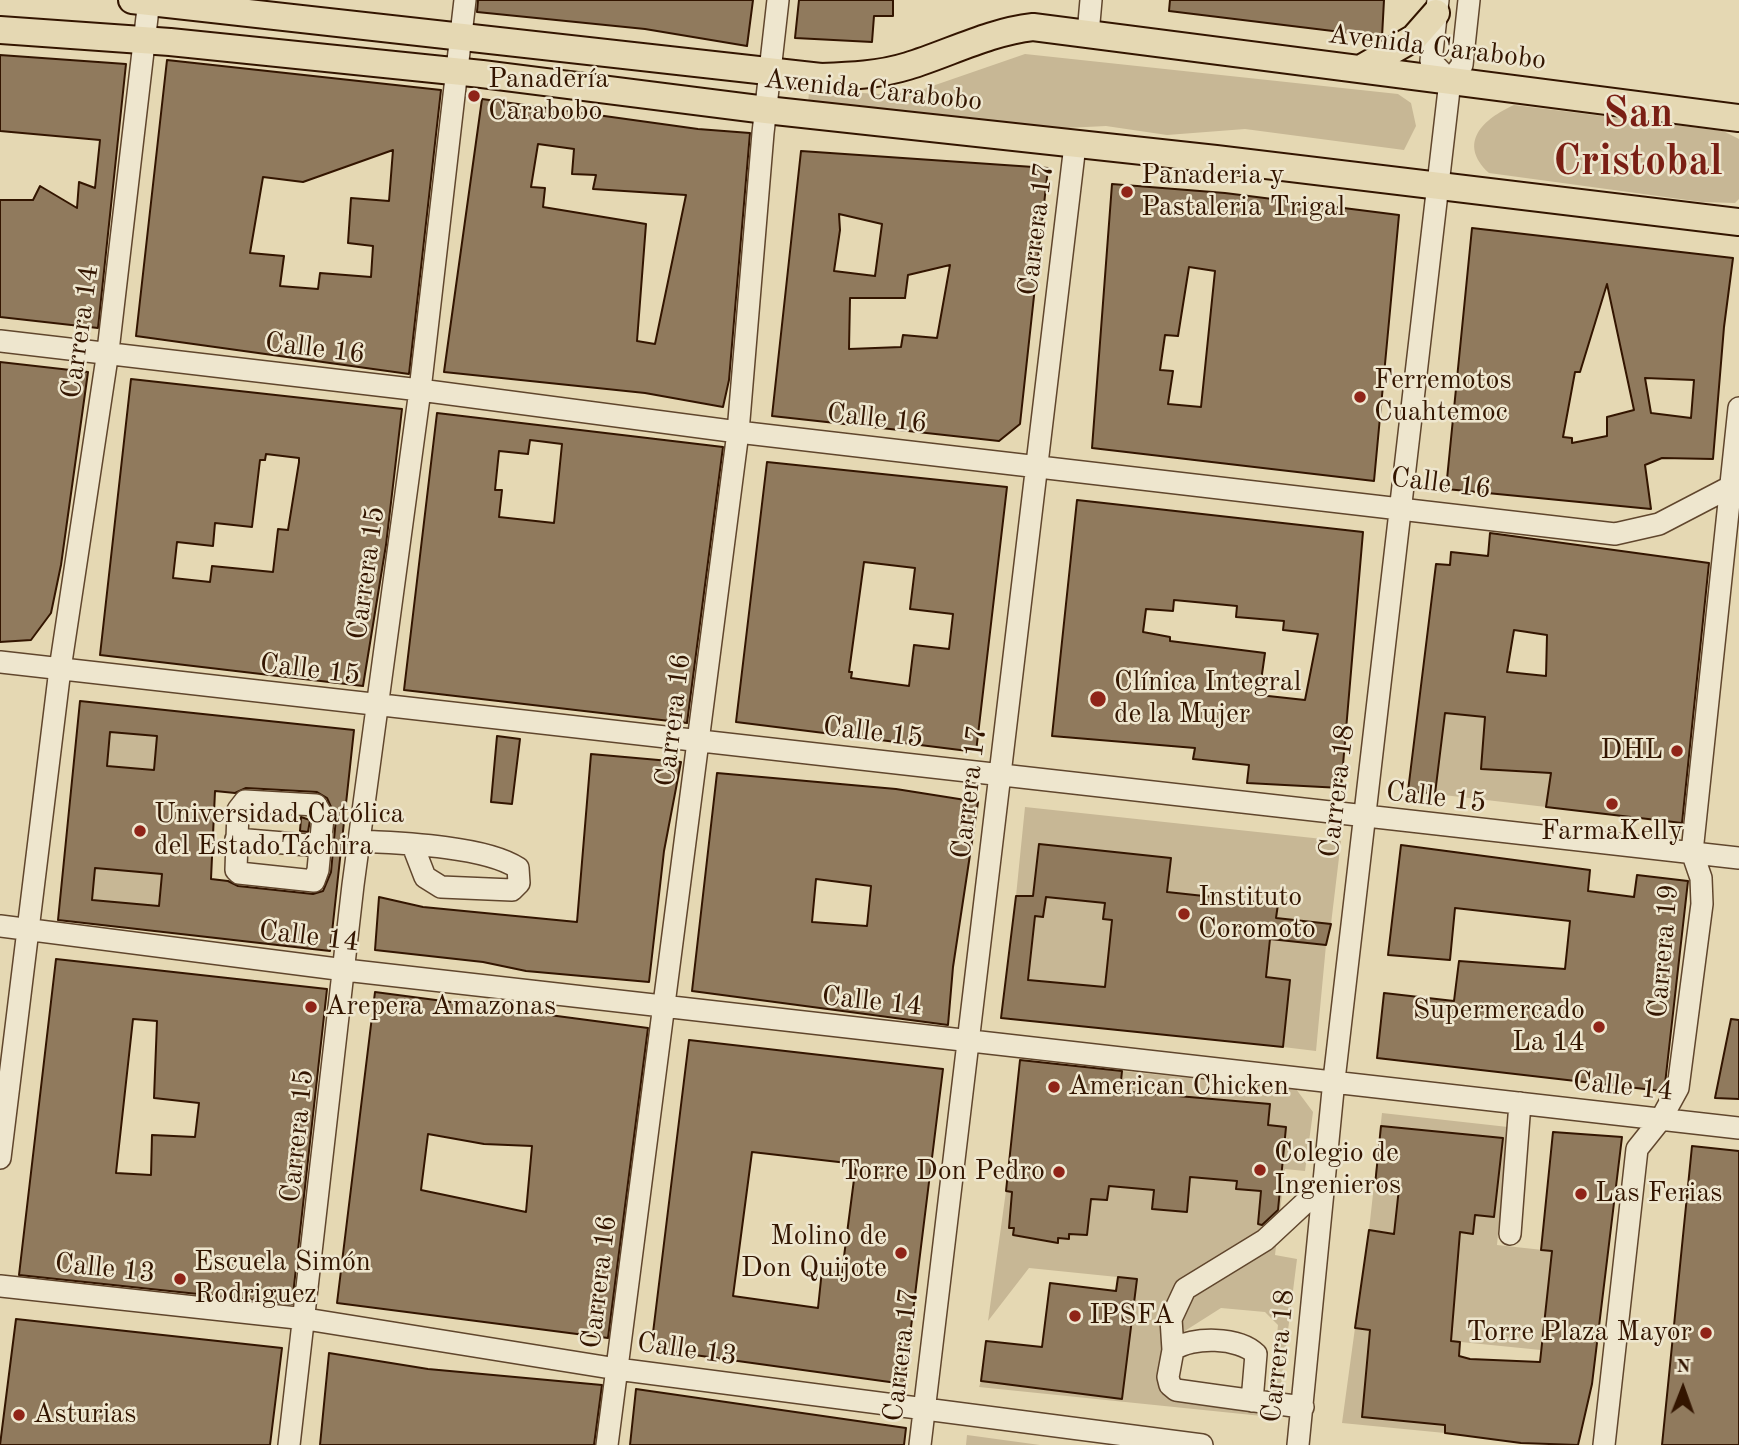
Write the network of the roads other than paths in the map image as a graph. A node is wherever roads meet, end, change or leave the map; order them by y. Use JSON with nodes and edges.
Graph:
{"nodes":[{"id":1,"x":132,"y":0,"type":"edge"},
{"id":2,"x":149,"y":0,"type":"edge"},
{"id":3,"x":465,"y":0,"type":"edge"},
{"id":4,"x":778,"y":0,"type":"edge"},
{"id":5,"x":1091,"y":0,"type":"edge"},
{"id":6,"x":1469,"y":0,"type":"edge"},
{"id":7,"x":1437,"y":6,"type":"edge"},
{"id":8,"x":0,"y":30,"type":"edge"},
{"id":9,"x":1088,"y":34,"type":"junction"},
{"id":10,"x":463,"y":37,"type":"junction"},
{"id":11,"x":143,"y":41,"type":"junction"},
{"id":12,"x":1360,"y":69,"type":"junction"},
{"id":13,"x":457,"y":72,"type":"junction"},
{"id":14,"x":770,"y":72,"type":"junction"},
{"id":15,"x":1450,"y":81,"type":"junction"},
{"id":16,"x":766,"y":110,"type":"junction"},
{"id":17,"x":1739,"y":117,"type":"edge"},
{"id":18,"x":1075,"y":145,"type":"junction"},
{"id":19,"x":1437,"y":187,"type":"junction"},
{"id":20,"x":1739,"y":222,"type":"edge"},
{"id":21,"x":0,"y":341,"type":"edge"},
{"id":22,"x":108,"y":351,"type":"junction"},
{"id":23,"x":420,"y":390,"type":"junction"},
{"id":24,"x":1739,"y":408,"type":"edge"},
{"id":25,"x":738,"y":432,"type":"junction"},
{"id":26,"x":1038,"y":465,"type":"junction"},
{"id":27,"x":1735,"y":487,"type":"edge"},
{"id":28,"x":1401,"y":507,"type":"junction"},
{"id":29,"x":0,"y":662,"type":"edge"},
{"id":30,"x":60,"y":669,"type":"junction"},
{"id":31,"x":377,"y":706,"type":"junction"},
{"id":32,"x":699,"y":741,"type":"junction"},
{"id":33,"x":1001,"y":776,"type":"junction"},
{"id":34,"x":1363,"y":817,"type":"junction"},
{"id":35,"x":236,"y":839,"type":"junction"},
{"id":36,"x":359,"y":841,"type":"junction"},
{"id":37,"x":320,"y":846,"type":"junction"},
{"id":38,"x":413,"y":846,"type":"dead end"},
{"id":39,"x":1692,"y":852,"type":"junction"},
{"id":40,"x":1739,"y":858,"type":"edge"},
{"id":41,"x":314,"y":881,"type":"junction"},
{"id":42,"x":354,"y":886,"type":"junction"},
{"id":43,"x":0,"y":926,"type":"edge"},
{"id":44,"x":26,"y":929,"type":"junction"},
{"id":45,"x":345,"y":970,"type":"junction"},
{"id":46,"x":663,"y":1007,"type":"junction"},
{"id":47,"x":967,"y":1041,"type":"junction"},
{"id":48,"x":1334,"y":1080,"type":"junction"},
{"id":49,"x":1520,"y":1103,"type":"junction"},
{"id":50,"x":1661,"y":1119,"type":"junction"},
{"id":51,"x":1739,"y":1128,"type":"edge"},
{"id":52,"x":0,"y":1158,"type":"edge"},
{"id":53,"x":1323,"y":1186,"type":"junction"},
{"id":54,"x":1510,"y":1234,"type":"dead end"},
{"id":55,"x":0,"y":1286,"type":"edge"},
{"id":56,"x":306,"y":1319,"type":"junction"},
{"id":57,"x":1172,"y":1350,"type":"junction"},
{"id":58,"x":617,"y":1369,"type":"junction"},
{"id":59,"x":1252,"y":1401,"type":"junction"},
{"id":60,"x":1303,"y":1407,"type":"junction"},
{"id":61,"x":924,"y":1410,"type":"junction"},
{"id":62,"x":289,"y":1445,"type":"edge"},
{"id":63,"x":607,"y":1445,"type":"edge"},
{"id":64,"x":920,"y":1445,"type":"edge"},
{"id":65,"x":1202,"y":1445,"type":"edge"},
{"id":66,"x":1298,"y":1445,"type":"edge"},
{"id":67,"x":1604,"y":1445,"type":"edge"}],
"edges":[{"from":1,"to":2,"type":"main road","name":"Avenida Carabobo"},
{"from":2,"to":10,"type":"main road","name":"Avenida Carabobo"},
{"from":2,"to":11,"type":"street","name":"Carrera 14"},
{"from":3,"to":10,"type":"street","name":"Carrera 15"},
{"from":4,"to":14,"type":"street","name":"Carrera 16"},
{"from":5,"to":9,"type":"street"},
{"from":6,"to":15,"type":"street","name":"Carrera 18"},
{"from":7,"to":12,"type":"main road"},
{"from":7,"to":15,"type":"street"},
{"from":8,"to":11,"type":"main road","name":"Avenida Carabobo"},
{"from":9,"to":12,"type":"main road","name":"Avenida Carabobo"},
{"from":9,"to":14,"type":"main road","name":"Avenida Carabobo"},
{"from":10,"to":13,"type":"street","name":"Carrera 15"},
{"from":10,"to":14,"type":"main road","name":"Avenida Carabobo"},
{"from":11,"to":13,"type":"main road","name":"Avenida Carabobo"},
{"from":11,"to":22,"type":"street","name":"Carrera 14"},
{"from":12,"to":15,"type":"main road","name":"Avenida Carabobo"},
{"from":13,"to":16,"type":"main road","name":"Avenida Carabobo"},
{"from":13,"to":23,"type":"street","name":"Carrera 15"},
{"from":14,"to":16,"type":"street","name":"Carrera 16"},
{"from":15,"to":17,"type":"main road","name":"Avenida Carabobo"},
{"from":15,"to":19,"type":"street","name":"Carrera 18"},
{"from":16,"to":18,"type":"main road","name":"Avenida Carabobo"},
{"from":16,"to":25,"type":"street","name":"Carrera 16"},
{"from":18,"to":19,"type":"main road","name":"Avenida Carabobo"},
{"from":18,"to":26,"type":"street","name":"Carrera 17"},
{"from":19,"to":20,"type":"main road","name":"Avenida Carabobo"},
{"from":19,"to":28,"type":"street","name":"Carrera 18"},
{"from":21,"to":22,"type":"street","name":"Calle 16"},
{"from":22,"to":23,"type":"street","name":"Calle 16"},
{"from":22,"to":30,"type":"street","name":"Carrera 14"},
{"from":23,"to":25,"type":"street","name":"Calle 16"},
{"from":23,"to":31,"type":"street","name":"Carrera 15"},
{"from":24,"to":27,"type":"street","name":"Carrera 19"},
{"from":25,"to":26,"type":"street","name":"Calle 16"},
{"from":25,"to":32,"type":"street","name":"Carrera 16"},
{"from":26,"to":28,"type":"street","name":"Calle 16"},
{"from":26,"to":33,"type":"street","name":"Carrera 17"},
{"from":27,"to":28,"type":"street","name":"Calle 16"},
{"from":27,"to":39,"type":"street","name":"Carrera 19"},
{"from":28,"to":34,"type":"street","name":"Carrera 18"},
{"from":29,"to":30,"type":"street","name":"Calle 15"},
{"from":30,"to":31,"type":"street","name":"Calle 15"},
{"from":30,"to":44,"type":"street","name":"Carrera 14"},
{"from":31,"to":32,"type":"street","name":"Calle 15"},
{"from":31,"to":36,"type":"street","name":"Carrera 15"},
{"from":32,"to":33,"type":"street","name":"Calle 15"},
{"from":32,"to":46,"type":"street","name":"Carrera 16"},
{"from":33,"to":34,"type":"street","name":"Calle 15"},
{"from":33,"to":47,"type":"street","name":"Carrera 17"},
{"from":34,"to":39,"type":"street","name":"Calle 15"},
{"from":34,"to":48,"type":"street","name":"Carrera 18"},
{"from":35,"to":37,"type":"street"},
{"from":35,"to":37,"type":"street"},
{"from":35,"to":41,"type":"street"},
{"from":36,"to":38,"type":"street"},
{"from":36,"to":42,"type":"street","name":"Carrera 15"},
{"from":37,"to":41,"type":"street"},
{"from":39,"to":40,"type":"street","name":"Calle 15"},
{"from":39,"to":50,"type":"street","name":"Carrera 19"},
{"from":41,"to":42,"type":"street"},
{"from":42,"to":45,"type":"street","name":"Carrera 15"},
{"from":43,"to":44,"type":"street","name":"Calle 14"},
{"from":44,"to":45,"type":"street","name":"Calle 14"},
{"from":44,"to":52,"type":"street"},
{"from":45,"to":46,"type":"street","name":"Calle 14"},
{"from":45,"to":56,"type":"street","name":"Carrera 15"},
{"from":46,"to":47,"type":"street","name":"Calle 14"},
{"from":46,"to":58,"type":"street","name":"Carrera 16"},
{"from":47,"to":48,"type":"street","name":"Calle 14"},
{"from":47,"to":61,"type":"street","name":"Carrera 17"},
{"from":48,"to":49,"type":"street","name":"Calle 14"},
{"from":48,"to":53,"type":"street","name":"Carrera 18"},
{"from":49,"to":50,"type":"street","name":"Calle 14"},
{"from":49,"to":54,"type":"street"},
{"from":50,"to":51,"type":"street","name":"Calle 14"},
{"from":50,"to":67,"type":"street","name":"Carrera 19"},
{"from":53,"to":57,"type":"street"},
{"from":53,"to":60,"type":"street","name":"Carrera 18"},
{"from":55,"to":56,"type":"street","name":"Calle 13"},
{"from":56,"to":58,"type":"street","name":"Calle 13"},
{"from":56,"to":62,"type":"street","name":"Carrera 15"},
{"from":57,"to":59,"type":"street"},
{"from":57,"to":59,"type":"street"},
{"from":58,"to":61,"type":"street","name":"Calle 13"},
{"from":58,"to":63,"type":"street","name":"Carrera 16"},
{"from":59,"to":60,"type":"street"},
{"from":60,"to":66,"type":"street","name":"Carrera 18"},
{"from":61,"to":64,"type":"street","name":"Carrera 17"},
{"from":61,"to":65,"type":"street","name":"Calle 13"}]}
